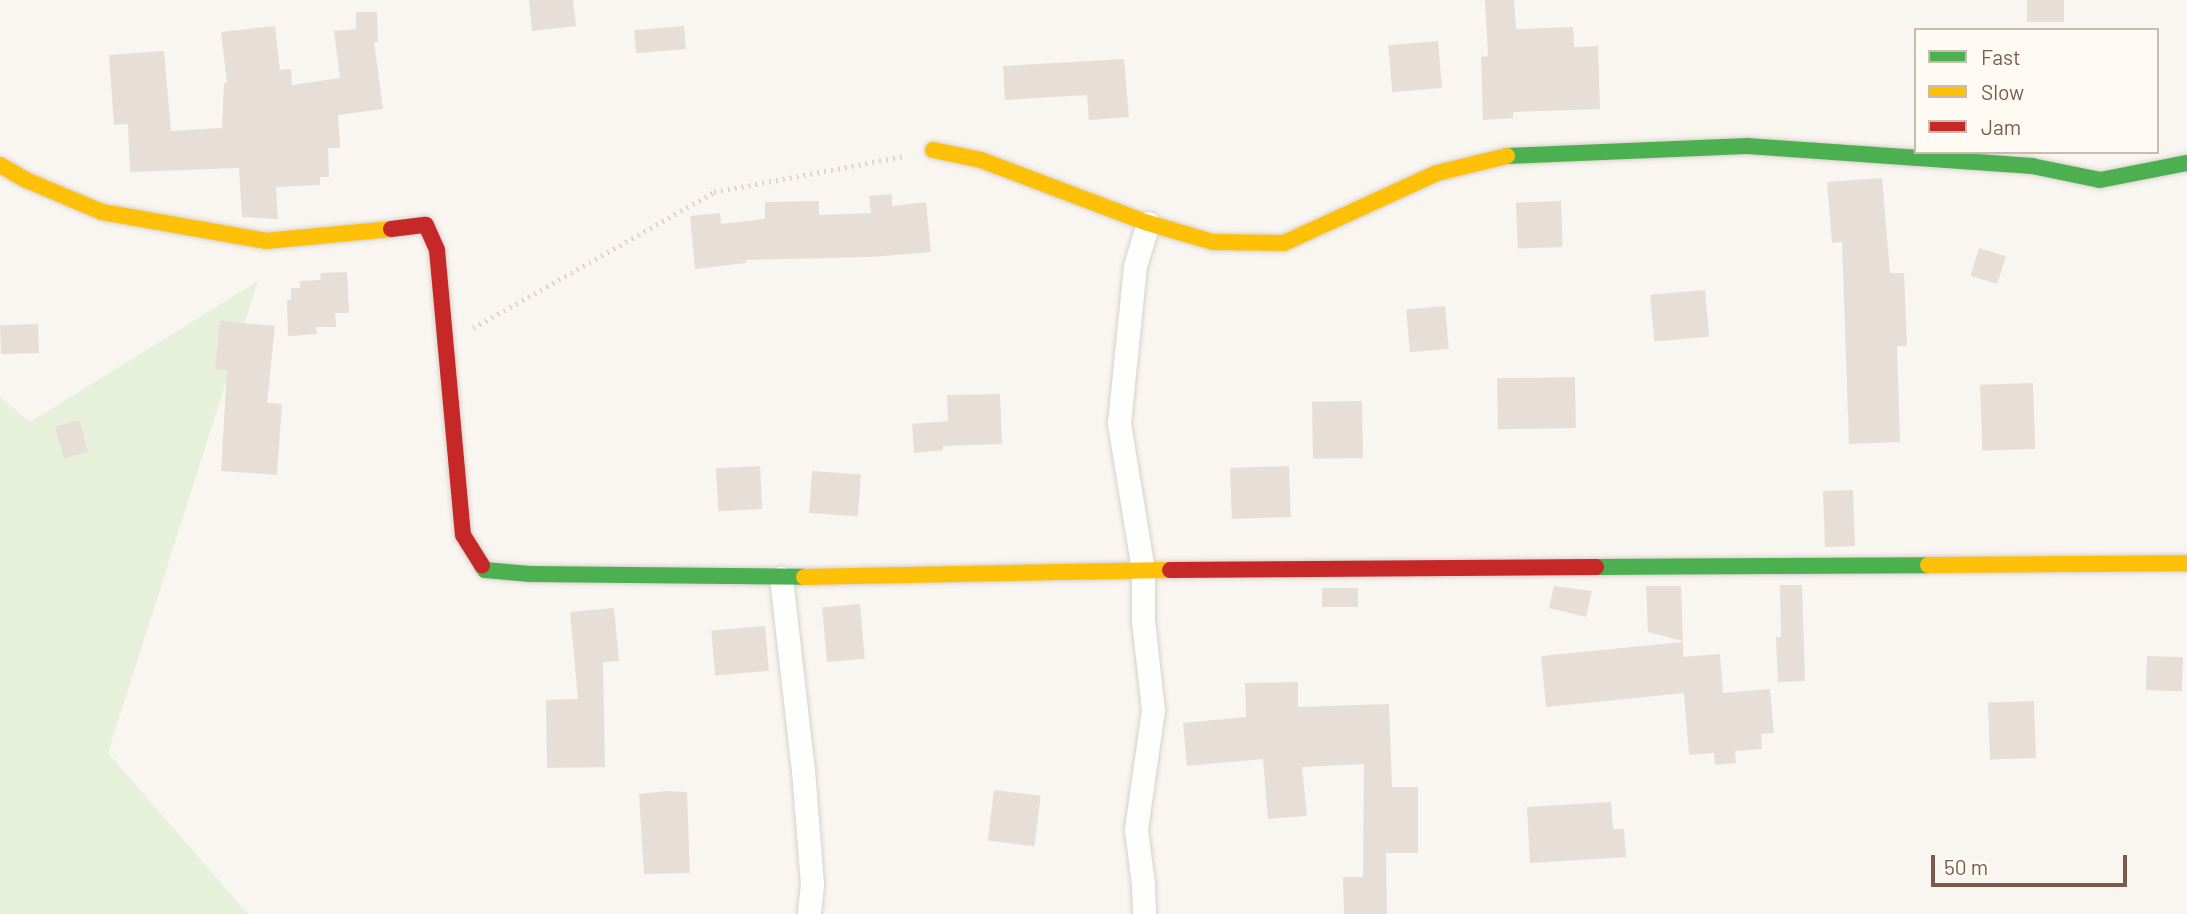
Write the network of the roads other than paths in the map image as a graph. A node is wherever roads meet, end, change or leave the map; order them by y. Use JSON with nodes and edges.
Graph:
{"nodes":[{"id":1,"x":933,"y":150,"type":"road end"},
{"id":2,"x":2187,"y":163,"type":"edge"},
{"id":3,"x":0,"y":165,"type":"edge"},
{"id":4,"x":1148,"y":223,"type":"junction"},
{"id":5,"x":2187,"y":563,"type":"edge"},
{"id":6,"x":1143,"y":570,"type":"junction"},
{"id":7,"x":781,"y":578,"type":"junction"},
{"id":8,"x":809,"y":914,"type":"edge"},
{"id":9,"x":1144,"y":914,"type":"edge"}],
"edges":[{"from":1,"to":4,"type":"street"},
{"from":2,"to":4,"type":"street"},
{"from":3,"to":7,"type":"street"},
{"from":4,"to":6,"type":"street"},
{"from":5,"to":6,"type":"street"},
{"from":6,"to":7,"type":"street"},
{"from":6,"to":9,"type":"street"},
{"from":7,"to":8,"type":"street"}]}
